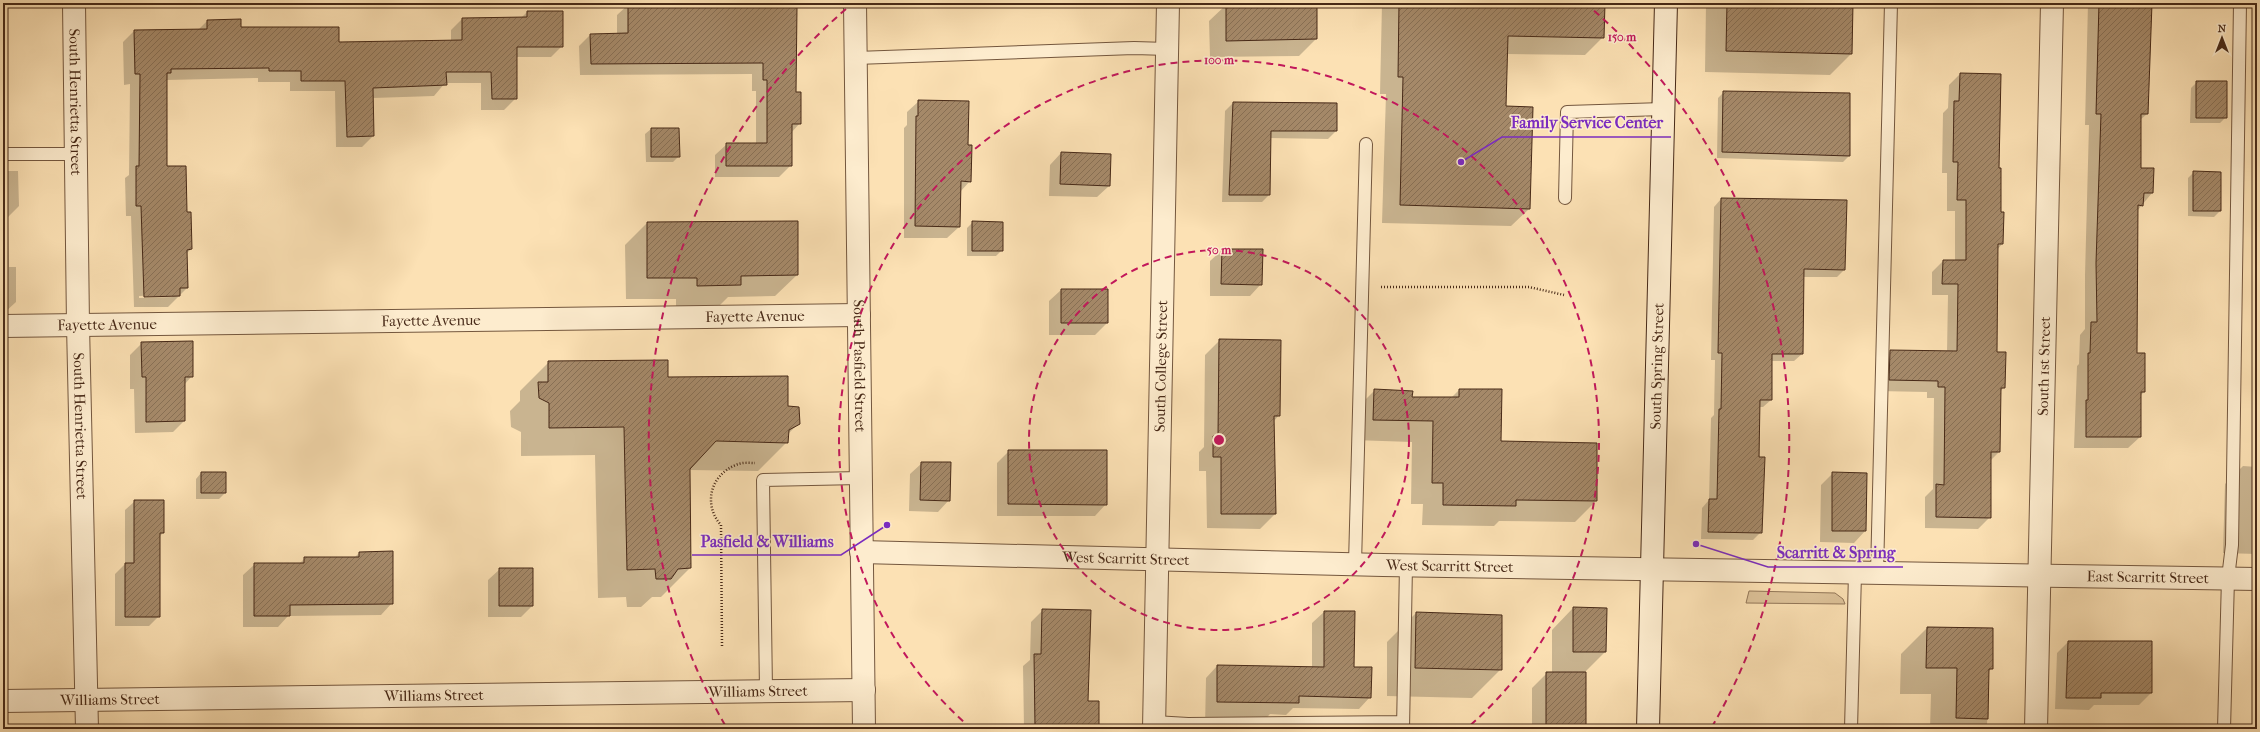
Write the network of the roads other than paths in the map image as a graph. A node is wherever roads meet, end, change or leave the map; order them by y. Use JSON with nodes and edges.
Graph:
{"nodes":[{"id":1,"x":74,"y":3,"type":"edge"},
{"id":2,"x":855,"y":3,"type":"edge"},
{"id":3,"x":1168,"y":3,"type":"edge"},
{"id":4,"x":1666,"y":3,"type":"edge"},
{"id":5,"x":1891,"y":3,"type":"edge"},
{"id":6,"x":2052,"y":3,"type":"edge"},
{"id":7,"x":2240,"y":3,"type":"edge"},
{"id":8,"x":1168,"y":49,"type":"junction"},
{"id":9,"x":856,"y":58,"type":"junction"},
{"id":10,"x":1663,"y":109,"type":"junction"},
{"id":11,"x":1366,"y":144,"type":"dead end"},
{"id":12,"x":3,"y":154,"type":"edge"},
{"id":13,"x":76,"y":154,"type":"junction"},
{"id":14,"x":1565,"y":198,"type":"dead end"},
{"id":15,"x":859,"y":315,"type":"junction"},
{"id":16,"x":78,"y":325,"type":"junction"},
{"id":17,"x":3,"y":326,"type":"edge"},
{"id":18,"x":860,"y":478,"type":"junction"},
{"id":19,"x":861,"y":552,"type":"junction"},
{"id":20,"x":1158,"y":560,"type":"junction"},
{"id":21,"x":1355,"y":564,"type":"junction"},
{"id":22,"x":1406,"y":565,"type":"junction"},
{"id":23,"x":1654,"y":570,"type":"junction"},
{"id":24,"x":1855,"y":573,"type":"junction"},
{"id":25,"x":1877,"y":573,"type":"junction"},
{"id":26,"x":2038,"y":575,"type":"junction"},
{"id":27,"x":2228,"y":578,"type":"junction"},
{"id":28,"x":2257,"y":579,"type":"edge"},
{"id":29,"x":766,"y":690,"type":"junction"},
{"id":30,"x":864,"y":690,"type":"junction"},
{"id":31,"x":86,"y":700,"type":"junction"},
{"id":32,"x":3,"y":701,"type":"edge"},
{"id":33,"x":1154,"y":726,"type":"edge"},
{"id":34,"x":1403,"y":726,"type":"edge"},
{"id":35,"x":86,"y":729,"type":"edge"},
{"id":36,"x":864,"y":729,"type":"edge"},
{"id":37,"x":1648,"y":729,"type":"edge"},
{"id":38,"x":1851,"y":729,"type":"edge"},
{"id":39,"x":2036,"y":729,"type":"edge"},
{"id":40,"x":2224,"y":729,"type":"edge"}],
"edges":[{"from":1,"to":13,"type":"street","name":"South Henrietta Street"},
{"from":2,"to":9,"type":"street","name":"South Pasfield Street"},
{"from":3,"to":8,"type":"street","name":"South College Street"},
{"from":4,"to":10,"type":"street","name":"South Spring Street"},
{"from":5,"to":25,"type":"lane"},
{"from":6,"to":26,"type":"street","name":"South 1st Street"},
{"from":7,"to":27,"type":"lane"},
{"from":8,"to":9,"type":"lane"},
{"from":8,"to":20,"type":"street","name":"South College Street"},
{"from":9,"to":15,"type":"street","name":"South Pasfield Street"},
{"from":10,"to":14,"type":"lane"},
{"from":10,"to":23,"type":"street","name":"South Spring Street"},
{"from":11,"to":21,"type":"lane"},
{"from":12,"to":13,"type":"lane"},
{"from":13,"to":16,"type":"street","name":"South Henrietta Street"},
{"from":15,"to":16,"type":"street","name":"Fayette Avenue"},
{"from":15,"to":18,"type":"street","name":"South Pasfield Street"},
{"from":16,"to":17,"type":"street","name":"Fayette Avenue"},
{"from":16,"to":31,"type":"street","name":"South Henrietta Street"},
{"from":18,"to":19,"type":"street","name":"South Pasfield Street"},
{"from":18,"to":29,"type":"lane"},
{"from":19,"to":20,"type":"street","name":"West Scarritt Street"},
{"from":19,"to":30,"type":"street","name":"South Pasfield Street"},
{"from":20,"to":21,"type":"street","name":"West Scarritt Street"},
{"from":20,"to":33,"type":"street","name":"South College Street"},
{"from":21,"to":22,"type":"street","name":"West Scarritt Street"},
{"from":22,"to":23,"type":"street","name":"West Scarritt Street"},
{"from":22,"to":34,"type":"lane"},
{"from":23,"to":24,"type":"street","name":"West Scarritt Street"},
{"from":23,"to":37,"type":"street","name":"South Spring Street"},
{"from":24,"to":25,"type":"street","name":"West Scarritt Street"},
{"from":24,"to":38,"type":"lane"},
{"from":25,"to":26,"type":"street","name":"West Scarritt Street"},
{"from":26,"to":27,"type":"street","name":"East Scarritt Street"},
{"from":26,"to":39,"type":"street","name":"South 1st Street"},
{"from":27,"to":28,"type":"street","name":"East Scarritt Street"},
{"from":27,"to":40,"type":"lane"},
{"from":29,"to":30,"type":"street","name":"Williams Street"},
{"from":29,"to":31,"type":"street","name":"Williams Street"},
{"from":30,"to":36,"type":"street","name":"South Pasfield Street"},
{"from":31,"to":32,"type":"street","name":"Williams Street"},
{"from":31,"to":35,"type":"street","name":"South Henrietta Street"},
{"from":33,"to":34,"type":"lane"}]}
